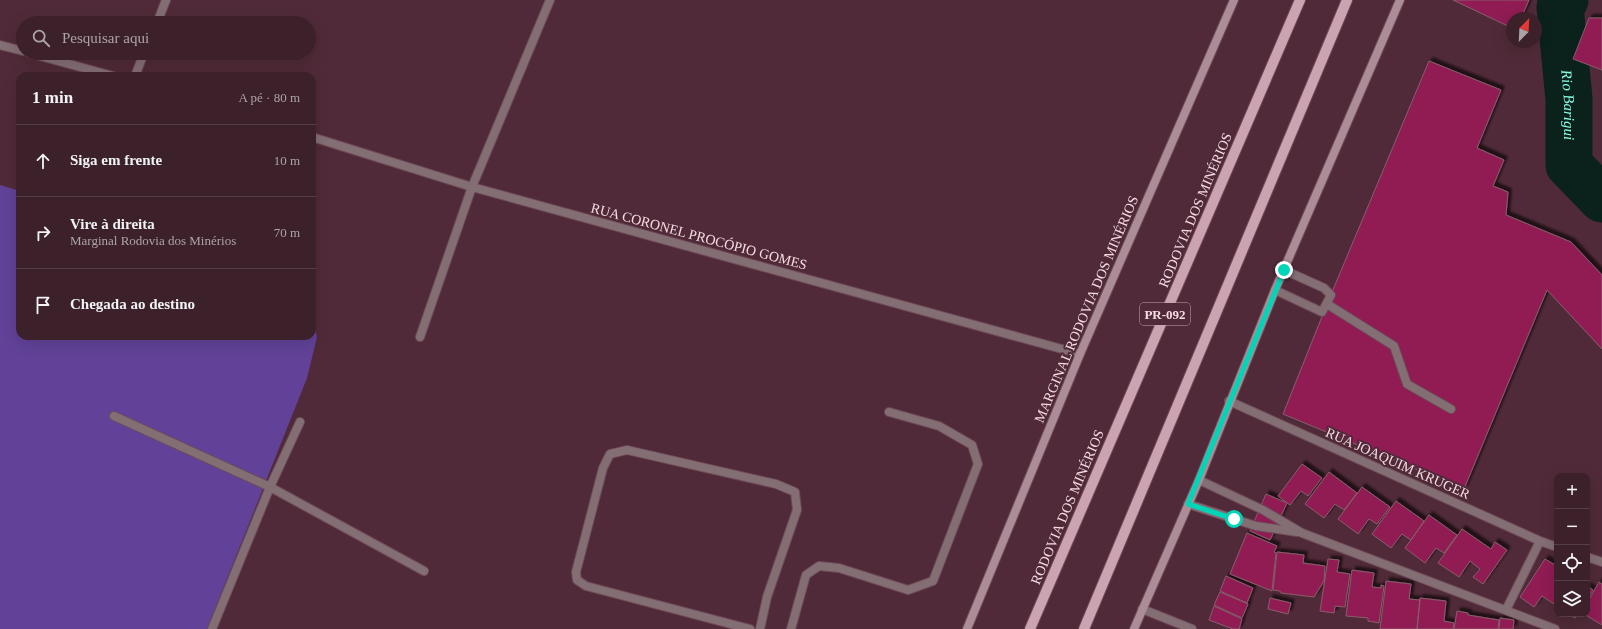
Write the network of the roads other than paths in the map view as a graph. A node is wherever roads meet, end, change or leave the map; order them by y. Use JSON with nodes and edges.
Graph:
{"nodes":[{"id":1,"x":166,"y":0,"type":"edge"},
{"id":2,"x":550,"y":0,"type":"edge"},
{"id":3,"x":1234,"y":0,"type":"edge"},
{"id":4,"x":1300,"y":0,"type":"edge"},
{"id":5,"x":1347,"y":0,"type":"edge"},
{"id":6,"x":1400,"y":0,"type":"edge"},
{"id":7,"x":160,"y":16,"type":"edge"},
{"id":8,"x":0,"y":45,"type":"edge"},
{"id":9,"x":16,"y":49,"type":"edge"},
{"id":10,"x":55,"y":60,"type":"edge"},
{"id":11,"x":141,"y":60,"type":"edge"},
{"id":12,"x":99,"y":72,"type":"edge"},
{"id":13,"x":137,"y":72,"type":"edge"},
{"id":14,"x":316,"y":138,"type":"edge"},
{"id":15,"x":472,"y":187,"type":"junction"},
{"id":16,"x":1284,"y":270,"type":"junction"},
{"id":17,"x":1275,"y":290,"type":"junction"},
{"id":18,"x":1327,"y":304,"type":"junction"},
{"id":19,"x":420,"y":337,"type":"dead end"},
{"id":20,"x":1080,"y":354,"type":"junction"},
{"id":21,"x":1229,"y":401,"type":"junction"},
{"id":22,"x":1451,"y":409,"type":"dead end"},
{"id":23,"x":889,"y":412,"type":"dead end"},
{"id":24,"x":114,"y":416,"type":"dead end"},
{"id":25,"x":300,"y":422,"type":"dead end"},
{"id":26,"x":1199,"y":480,"type":"junction"},
{"id":27,"x":270,"y":487,"type":"junction"},
{"id":28,"x":1188,"y":504,"type":"junction"},
{"id":29,"x":1302,"y":533,"type":"junction"},
{"id":30,"x":1540,"y":541,"type":"junction"},
{"id":31,"x":1554,"y":546,"type":"edge"},
{"id":32,"x":1590,"y":558,"type":"edge"},
{"id":33,"x":1602,"y":562,"type":"edge"},
{"id":34,"x":424,"y":571,"type":"dead end"},
{"id":35,"x":1142,"y":610,"type":"junction"},
{"id":36,"x":1506,"y":610,"type":"junction"},
{"id":37,"x":212,"y":629,"type":"edge"},
{"id":38,"x":750,"y":629,"type":"edge"},
{"id":39,"x":760,"y":629,"type":"edge"},
{"id":40,"x":791,"y":629,"type":"edge"},
{"id":41,"x":967,"y":629,"type":"edge"},
{"id":42,"x":1030,"y":629,"type":"edge"},
{"id":43,"x":1084,"y":629,"type":"edge"},
{"id":44,"x":1134,"y":629,"type":"edge"},
{"id":45,"x":1192,"y":629,"type":"edge"},
{"id":46,"x":1555,"y":629,"type":"edge"}],
"edges":[{"from":1,"to":7,"type":"street"},
{"from":2,"to":15,"type":"street"},
{"from":3,"to":20,"type":"main road","name":"MARGINAL RODOVIA DOS MINÉRIOS"},
{"from":4,"to":42,"type":"main road","name":"RODOVIA DOS MINÉRIOS","number":"PR-092"},
{"from":5,"to":43,"type":"main road","number":"PR-092"},
{"from":6,"to":16,"type":"main road"},
{"from":8,"to":9,"type":"street"},
{"from":10,"to":12,"type":"street"},
{"from":11,"to":13,"type":"street"},
{"from":14,"to":15,"type":"street","name":"RUA CORONEL PROCÓPIO GOMES"},
{"from":15,"to":19,"type":"street"},
{"from":15,"to":20,"type":"street","name":"RUA CORONEL PROCÓPIO GOMES"},
{"from":16,"to":17,"type":"main road"},
{"from":16,"to":18,"type":"street"},
{"from":17,"to":18,"type":"street"},
{"from":17,"to":21,"type":"main road"},
{"from":18,"to":22,"type":"street"},
{"from":20,"to":41,"type":"main road","name":"MARGINAL RODOVIA DOS MINÉRIOS"},
{"from":21,"to":26,"type":"main road"},
{"from":21,"to":30,"type":"street","name":"RUA JOAQUIM KRUGER"},
{"from":23,"to":40,"type":"street"},
{"from":24,"to":27,"type":"street"},
{"from":25,"to":27,"type":"street"},
{"from":26,"to":28,"type":"main road"},
{"from":26,"to":29,"type":"street"},
{"from":27,"to":34,"type":"street"},
{"from":27,"to":37,"type":"street"},
{"from":28,"to":29,"type":"street"},
{"from":28,"to":35,"type":"main road"},
{"from":29,"to":36,"type":"street"},
{"from":30,"to":31,"type":"street","name":"RUA JOAQUIM KRUGER"},
{"from":30,"to":36,"type":"street"},
{"from":32,"to":33,"type":"street"},
{"from":35,"to":44,"type":"main road"},
{"from":35,"to":45,"type":"street"},
{"from":36,"to":46,"type":"street"},
{"from":38,"to":39,"type":"street"}]}
